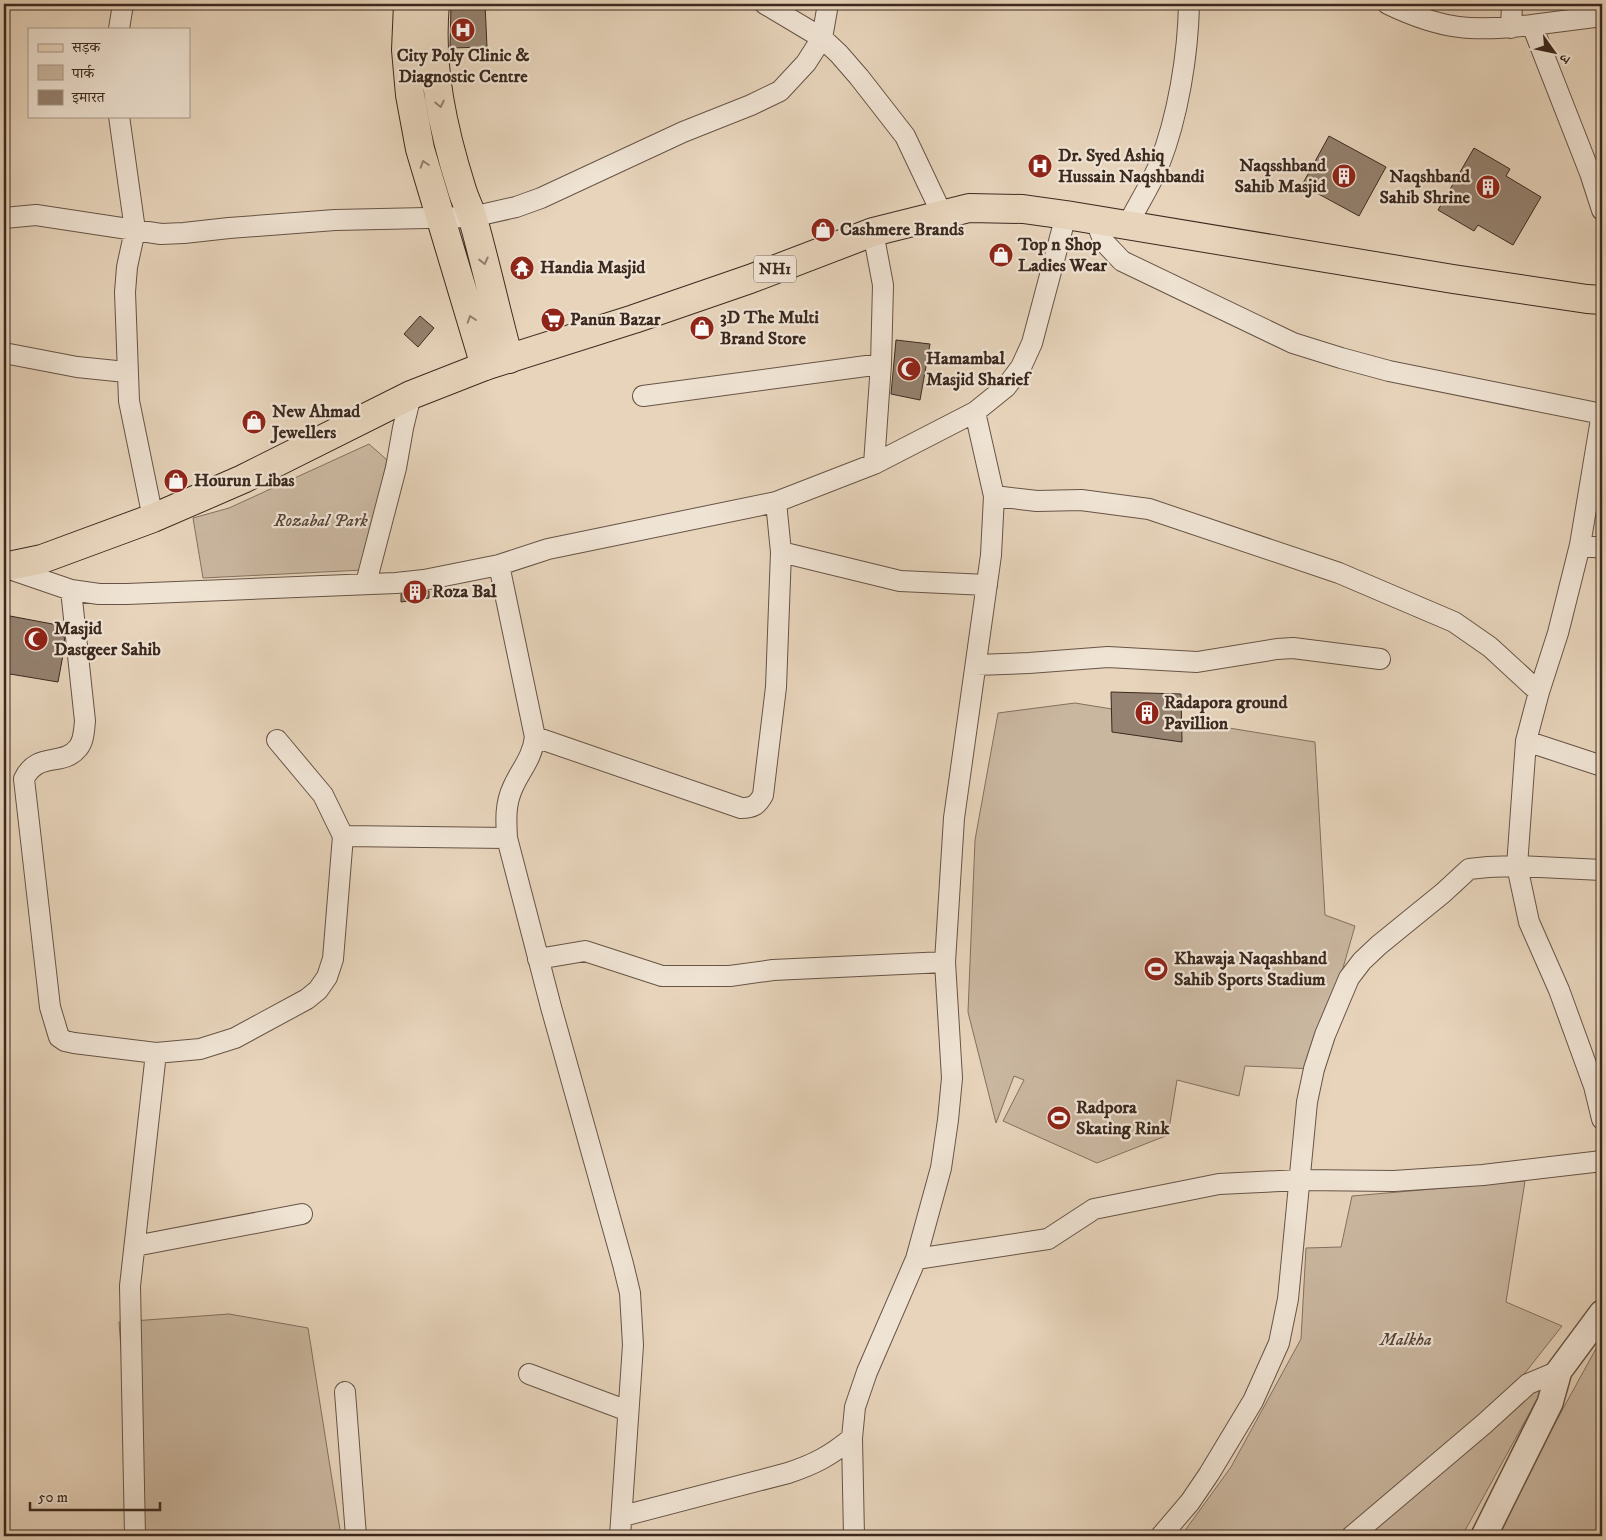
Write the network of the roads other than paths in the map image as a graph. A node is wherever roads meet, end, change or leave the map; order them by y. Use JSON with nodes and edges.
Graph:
{"nodes":[{"id":1,"x":123,"y":4,"type":"edge"},
{"id":2,"x":408,"y":4,"type":"edge"},
{"id":3,"x":435,"y":4,"type":"edge"},
{"id":4,"x":765,"y":4,"type":"edge"},
{"id":5,"x":828,"y":4,"type":"edge"},
{"id":6,"x":1189,"y":4,"type":"edge"},
{"id":7,"x":1388,"y":4,"type":"edge"},
{"id":8,"x":1512,"y":4,"type":"edge"},
{"id":9,"x":1602,"y":16,"type":"edge"},
{"id":10,"x":1532,"y":26,"type":"junction"},
{"id":11,"x":119,"y":28,"type":"edge"},
{"id":12,"x":1511,"y":28,"type":"junction"},
{"id":13,"x":822,"y":38,"type":"junction"},
{"id":14,"x":119,"y":118,"type":"edge"},
{"id":15,"x":1602,"y":210,"type":"edge"},
{"id":16,"x":942,"y":214,"type":"junction"},
{"id":17,"x":1066,"y":215,"type":"junction"},
{"id":18,"x":472,"y":217,"type":"junction"},
{"id":19,"x":4,"y":218,"type":"edge"},
{"id":20,"x":442,"y":218,"type":"junction"},
{"id":21,"x":1096,"y":219,"type":"junction"},
{"id":22,"x":1127,"y":226,"type":"junction"},
{"id":23,"x":135,"y":230,"type":"junction"},
{"id":24,"x":874,"y":232,"type":"junction"},
{"id":25,"x":1597,"y":297,"type":"edge"},
{"id":26,"x":4,"y":353,"type":"edge"},
{"id":27,"x":497,"y":362,"type":"junction"},
{"id":28,"x":881,"y":364,"type":"junction"},
{"id":29,"x":126,"y":372,"type":"junction"},
{"id":30,"x":411,"y":395,"type":"junction"},
{"id":31,"x":643,"y":396,"type":"dead end"},
{"id":32,"x":975,"y":412,"type":"junction"},
{"id":33,"x":1602,"y":413,"type":"edge"},
{"id":34,"x":874,"y":464,"type":"junction"},
{"id":35,"x":994,"y":496,"type":"junction"},
{"id":36,"x":776,"y":502,"type":"junction"},
{"id":37,"x":153,"y":518,"type":"junction"},
{"id":38,"x":1580,"y":545,"type":"junction"},
{"id":39,"x":1602,"y":548,"type":"edge"},
{"id":40,"x":781,"y":552,"type":"junction"},
{"id":41,"x":500,"y":565,"type":"junction"},
{"id":42,"x":4,"y":567,"type":"edge"},
{"id":43,"x":366,"y":583,"type":"junction"},
{"id":44,"x":987,"y":585,"type":"junction"},
{"id":45,"x":71,"y":590,"type":"junction"},
{"id":46,"x":1380,"y":659,"type":"dead end"},
{"id":47,"x":976,"y":665,"type":"junction"},
{"id":48,"x":1539,"y":692,"type":"junction"},
{"id":49,"x":535,"y":737,"type":"junction"},
{"id":50,"x":277,"y":740,"type":"dead end"},
{"id":51,"x":1526,"y":741,"type":"junction"},
{"id":52,"x":1602,"y":766,"type":"edge"},
{"id":53,"x":343,"y":836,"type":"junction"},
{"id":54,"x":507,"y":838,"type":"junction"},
{"id":55,"x":1518,"y":866,"type":"junction"},
{"id":56,"x":1602,"y":870,"type":"edge"},
{"id":57,"x":538,"y":959,"type":"junction"},
{"id":58,"x":946,"y":962,"type":"junction"},
{"id":59,"x":156,"y":1053,"type":"junction"},
{"id":60,"x":1602,"y":1119,"type":"edge"},
{"id":61,"x":1602,"y":1161,"type":"edge"},
{"id":62,"x":1300,"y":1180,"type":"junction"},
{"id":63,"x":302,"y":1214,"type":"dead end"},
{"id":64,"x":135,"y":1246,"type":"junction"},
{"id":65,"x":916,"y":1259,"type":"junction"},
{"id":66,"x":1602,"y":1313,"type":"edge"},
{"id":67,"x":1559,"y":1370,"type":"junction"},
{"id":68,"x":529,"y":1374,"type":"dead end"},
{"id":69,"x":345,"y":1392,"type":"dead end"},
{"id":70,"x":628,"y":1411,"type":"junction"},
{"id":71,"x":852,"y":1438,"type":"junction"},
{"id":72,"x":622,"y":1516,"type":"junction"},
{"id":73,"x":135,"y":1536,"type":"edge"},
{"id":74,"x":356,"y":1536,"type":"edge"},
{"id":75,"x":620,"y":1536,"type":"edge"},
{"id":76,"x":854,"y":1536,"type":"edge"},
{"id":77,"x":1161,"y":1536,"type":"edge"},
{"id":78,"x":1352,"y":1536,"type":"edge"},
{"id":79,"x":1484,"y":1536,"type":"edge"}],
"edges":[{"from":1,"to":11,"type":"street"},
{"from":20,"to":2,"type":"main road","one_way":true},
{"from":3,"to":18,"type":"main road","one_way":true},
{"from":4,"to":13,"type":"street"},
{"from":5,"to":13,"type":"street"},
{"from":6,"to":22,"type":"street"},
{"from":7,"to":12,"type":"street"},
{"from":8,"to":12,"type":"street"},
{"from":9,"to":10,"type":"street"},
{"from":10,"to":12,"type":"street"},
{"from":10,"to":15,"type":"street"},
{"from":13,"to":16,"type":"street"},
{"from":13,"to":18,"type":"street"},
{"from":14,"to":23,"type":"street"},
{"from":16,"to":17,"type":"main road","number":"NH1"},
{"from":16,"to":24,"type":"main road","number":"NH1"},
{"from":17,"to":21,"type":"main road","number":"NH1"},
{"from":17,"to":32,"type":"street"},
{"from":18,"to":20,"type":"street"},
{"from":18,"to":27,"type":"main road","one_way":true},
{"from":19,"to":23,"type":"street"},
{"from":20,"to":23,"type":"street"},
{"from":27,"to":20,"type":"main road","one_way":true},
{"from":21,"to":22,"type":"main road","number":"NH1"},
{"from":21,"to":33,"type":"street"},
{"from":22,"to":25,"type":"main road","number":"NH1"},
{"from":23,"to":29,"type":"street"},
{"from":24,"to":27,"type":"main road","number":"NH1"},
{"from":24,"to":28,"type":"street"},
{"from":26,"to":29,"type":"street"},
{"from":27,"to":30,"type":"main road","number":"NH1"},
{"from":28,"to":31,"type":"street"},
{"from":28,"to":34,"type":"street"},
{"from":29,"to":37,"type":"street"},
{"from":30,"to":37,"type":"main road","number":"NH1"},
{"from":30,"to":43,"type":"street"},
{"from":32,"to":34,"type":"street"},
{"from":32,"to":35,"type":"street"},
{"from":33,"to":38,"type":"street"},
{"from":34,"to":36,"type":"street"},
{"from":35,"to":44,"type":"street"},
{"from":35,"to":48,"type":"street"},
{"from":36,"to":40,"type":"street"},
{"from":36,"to":41,"type":"street"},
{"from":37,"to":42,"type":"main road","number":"NH1"},
{"from":38,"to":39,"type":"street"},
{"from":38,"to":48,"type":"street"},
{"from":40,"to":44,"type":"street"},
{"from":40,"to":49,"type":"street"},
{"from":41,"to":43,"type":"street"},
{"from":41,"to":49,"type":"street"},
{"from":42,"to":45,"type":"street"},
{"from":43,"to":45,"type":"street"},
{"from":44,"to":47,"type":"street"},
{"from":45,"to":59,"type":"street"},
{"from":46,"to":47,"type":"street"},
{"from":47,"to":58,"type":"street"},
{"from":48,"to":51,"type":"street"},
{"from":49,"to":54,"type":"street"},
{"from":50,"to":53,"type":"street"},
{"from":51,"to":52,"type":"street"},
{"from":51,"to":55,"type":"street"},
{"from":53,"to":54,"type":"street"},
{"from":53,"to":59,"type":"street"},
{"from":54,"to":57,"type":"street"},
{"from":55,"to":56,"type":"street"},
{"from":55,"to":60,"type":"street"},
{"from":55,"to":62,"type":"street"},
{"from":57,"to":58,"type":"street"},
{"from":57,"to":70,"type":"street"},
{"from":58,"to":65,"type":"street"},
{"from":59,"to":64,"type":"street"},
{"from":61,"to":62,"type":"street"},
{"from":62,"to":65,"type":"street"},
{"from":62,"to":77,"type":"street"},
{"from":63,"to":64,"type":"street"},
{"from":64,"to":73,"type":"street"},
{"from":65,"to":71,"type":"street"},
{"from":66,"to":67,"type":"street"},
{"from":67,"to":78,"type":"street"},
{"from":67,"to":79,"type":"street"},
{"from":68,"to":70,"type":"street"},
{"from":69,"to":74,"type":"street"},
{"from":70,"to":72,"type":"street"},
{"from":71,"to":72,"type":"street"},
{"from":71,"to":76,"type":"street"},
{"from":72,"to":75,"type":"street"}]}
